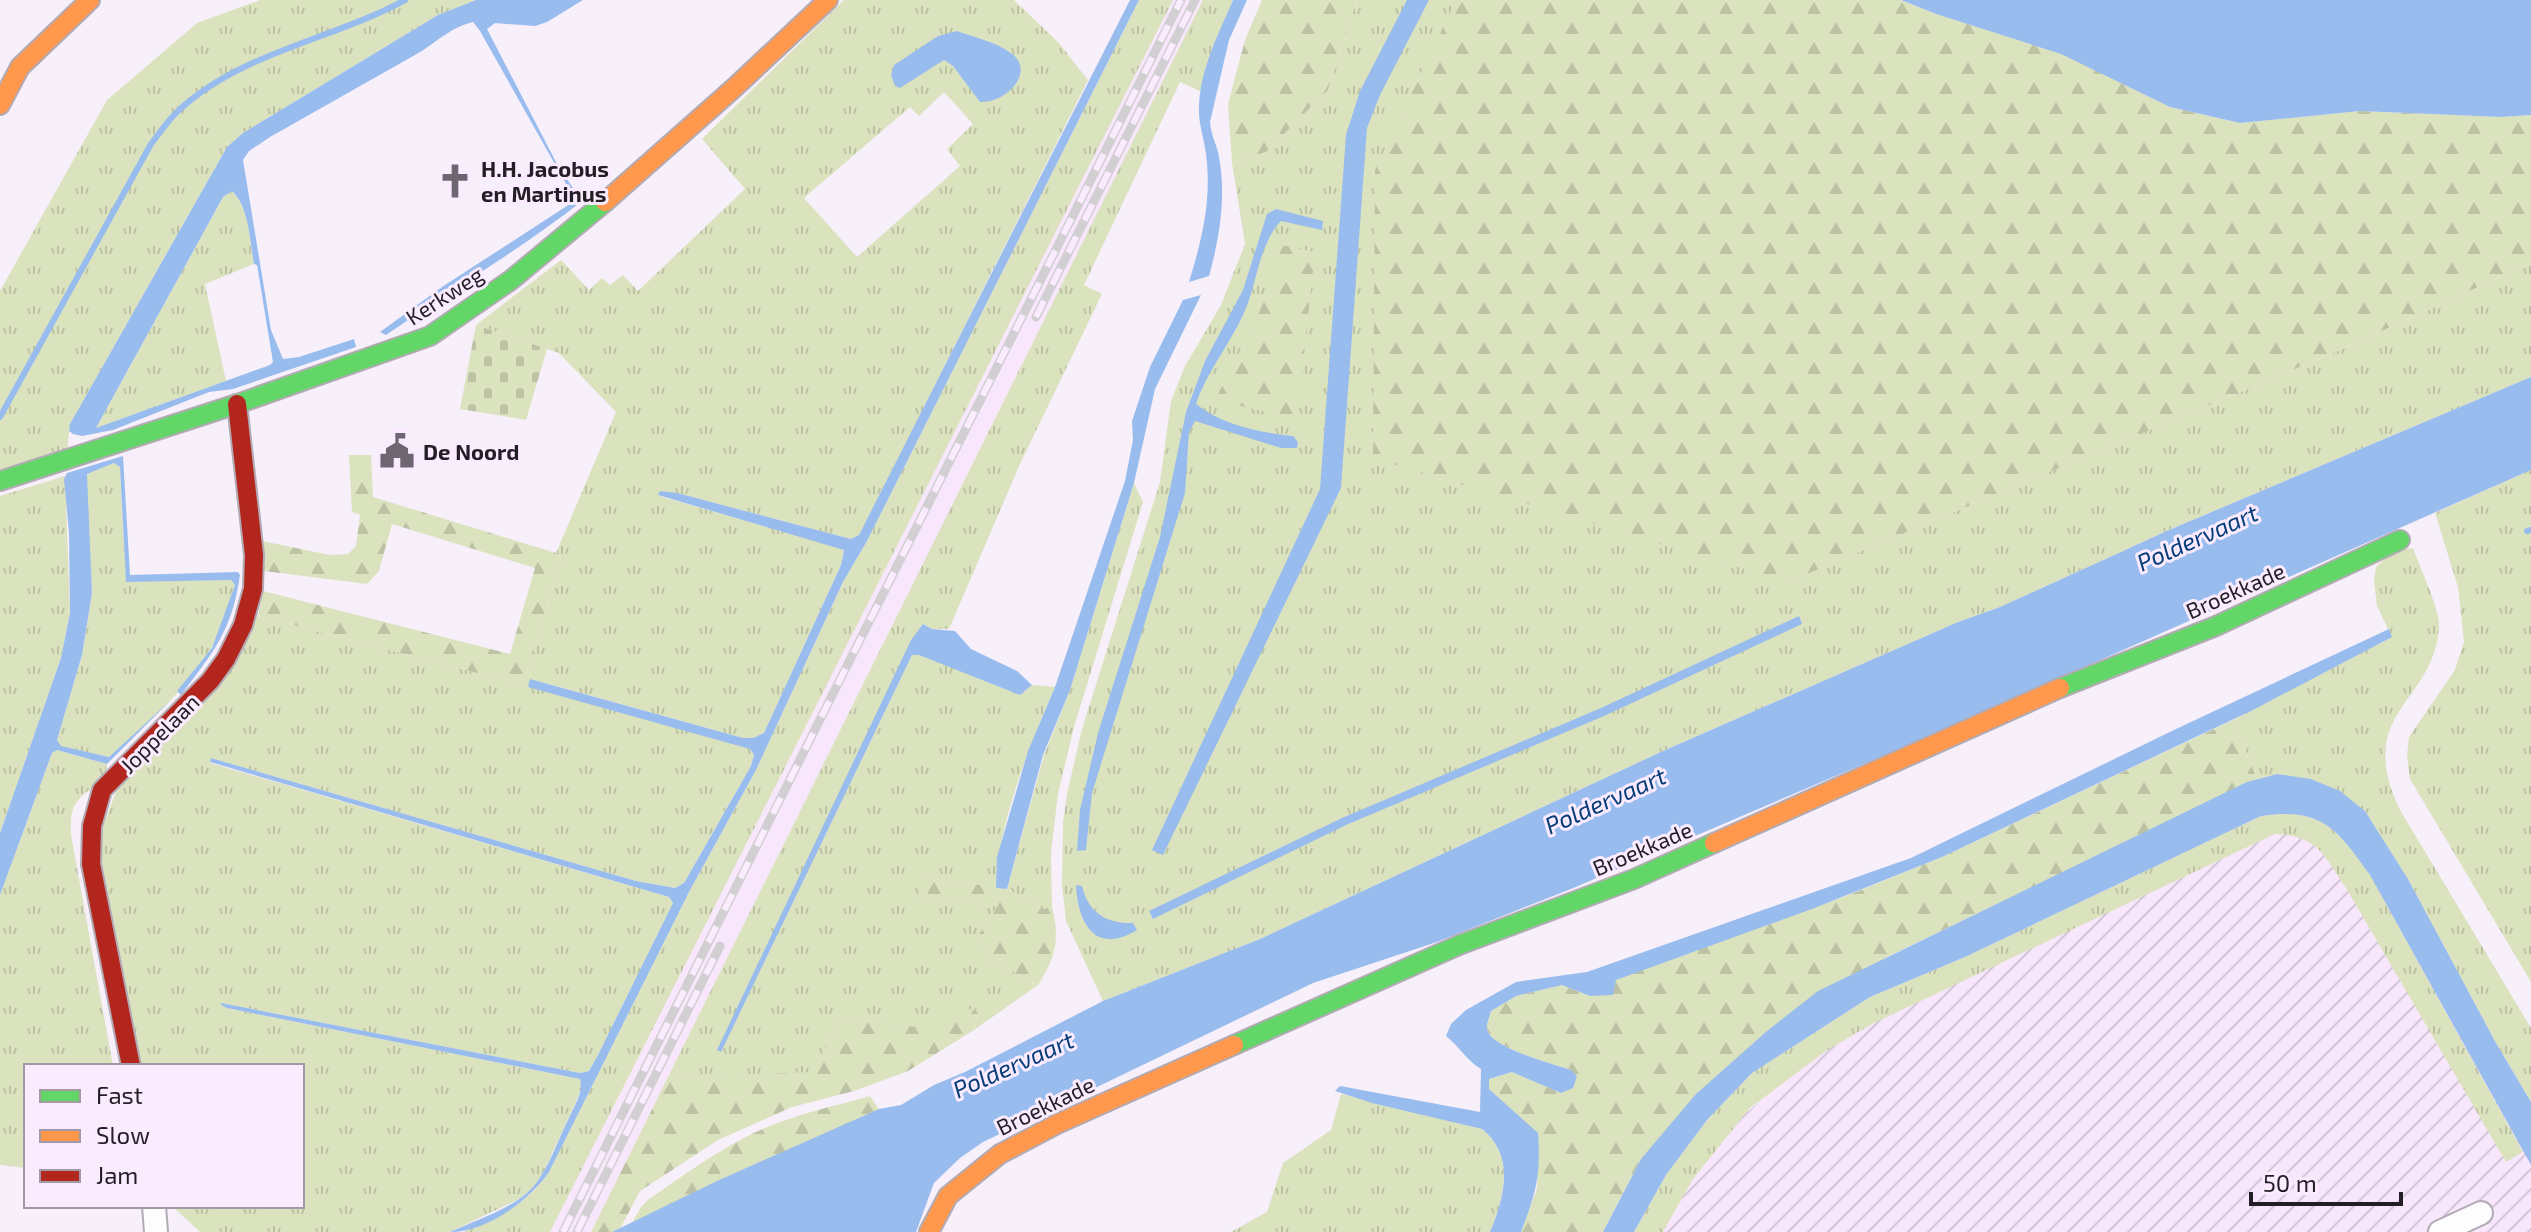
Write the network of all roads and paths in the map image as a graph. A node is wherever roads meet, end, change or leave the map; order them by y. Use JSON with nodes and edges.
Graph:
{"nodes":[{"id":1,"x":90,"y":0,"type":"edge"},
{"id":2,"x":828,"y":0,"type":"edge"},
{"id":3,"x":0,"y":105,"type":"edge"},
{"id":4,"x":237,"y":404,"type":"junction"},
{"id":5,"x":0,"y":481,"type":"edge"},
{"id":6,"x":2400,"y":540,"type":"dead end"},
{"id":7,"x":131,"y":1064,"type":"edge"},
{"id":8,"x":154,"y":1208,"type":"edge"},
{"id":9,"x":2481,"y":1213,"type":"dead end"},
{"id":10,"x":156,"y":1232,"type":"edge"},
{"id":11,"x":929,"y":1232,"type":"edge"},
{"id":12,"x":2440,"y":1232,"type":"edge"}],
"edges":[{"from":1,"to":3,"type":"street"},
{"from":2,"to":4,"type":"street","name":"Kerkweg"},
{"from":4,"to":5,"type":"street","name":"Kerkweg"},
{"from":4,"to":7,"type":"street","name":"Joppelaan"},
{"from":6,"to":11,"type":"street","name":"Broekkade"},
{"from":8,"to":10,"type":"street"},
{"from":9,"to":12,"type":"street"}]}
